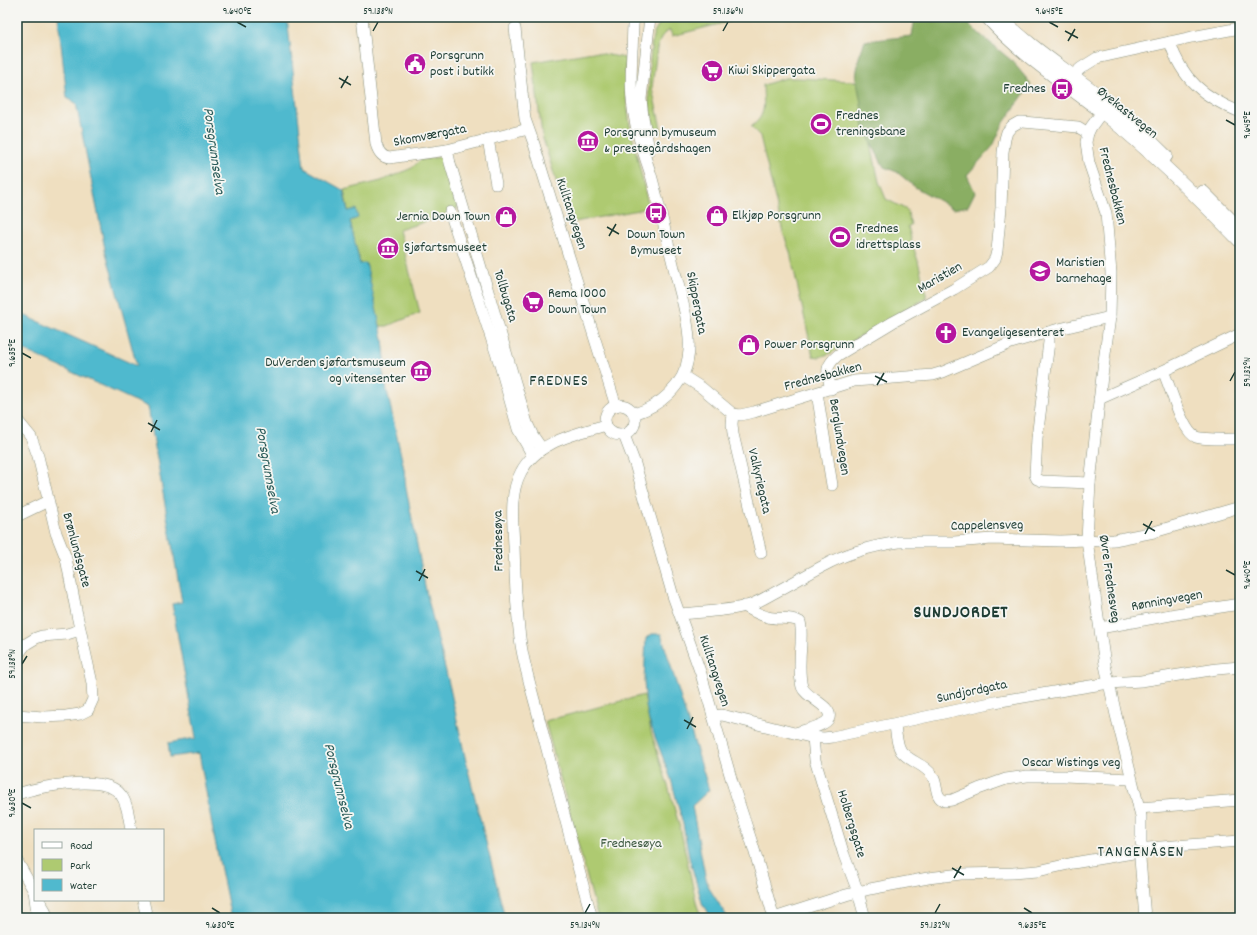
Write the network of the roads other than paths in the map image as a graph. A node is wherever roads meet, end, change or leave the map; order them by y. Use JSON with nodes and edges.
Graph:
{"nodes":[{"id":1,"x":362,"y":17,"type":"edge"},
{"id":2,"x":634,"y":17,"type":"edge"},
{"id":3,"x":650,"y":17,"type":"edge"},
{"id":4,"x":987,"y":17,"type":"edge"},
{"id":5,"x":1000,"y":17,"type":"edge"},
{"id":6,"x":515,"y":28,"type":"dead end"},
{"id":7,"x":1240,"y":28,"type":"edge"},
{"id":8,"x":1170,"y":42,"type":"junction"},
{"id":9,"x":1069,"y":80,"type":"junction"},
{"id":10,"x":1105,"y":108,"type":"junction"},
{"id":11,"x":1240,"y":112,"type":"edge"},
{"id":12,"x":528,"y":130,"type":"junction"},
{"id":13,"x":1088,"y":133,"type":"junction"},
{"id":14,"x":488,"y":139,"type":"junction"},
{"id":15,"x":447,"y":150,"type":"junction"},
{"id":16,"x":651,"y":175,"type":"junction"},
{"id":17,"x":496,"y":184,"type":"dead end"},
{"id":18,"x":450,"y":212,"type":"dead end"},
{"id":19,"x":1239,"y":235,"type":"edge"},
{"id":20,"x":1110,"y":316,"type":"junction"},
{"id":21,"x":1049,"y":332,"type":"junction"},
{"id":22,"x":1240,"y":334,"type":"edge"},
{"id":23,"x":1163,"y":371,"type":"junction"},
{"id":24,"x":683,"y":376,"type":"junction"},
{"id":25,"x":830,"y":389,"type":"junction"},
{"id":26,"x":817,"y":393,"type":"junction"},
{"id":27,"x":1099,"y":399,"type":"junction"},
{"id":28,"x":616,"y":406,"type":"junction"},
{"id":29,"x":634,"y":414,"type":"junction"},
{"id":30,"x":733,"y":414,"type":"junction"},
{"id":31,"x":17,"y":420,"type":"edge"},
{"id":32,"x":606,"y":425,"type":"junction"},
{"id":33,"x":624,"y":434,"type":"junction"},
{"id":34,"x":1240,"y":439,"type":"edge"},
{"id":35,"x":537,"y":452,"type":"junction"},
{"id":36,"x":1090,"y":483,"type":"junction"},
{"id":37,"x":832,"y":485,"type":"dead end"},
{"id":38,"x":48,"y":501,"type":"junction"},
{"id":39,"x":1240,"y":507,"type":"edge"},
{"id":40,"x":17,"y":516,"type":"edge"},
{"id":41,"x":1087,"y":540,"type":"junction"},
{"id":42,"x":761,"y":553,"type":"dead end"},
{"id":43,"x":1240,"y":604,"type":"edge"},
{"id":44,"x":744,"y":606,"type":"junction"},
{"id":45,"x":680,"y":614,"type":"junction"},
{"id":46,"x":1100,"y":628,"type":"junction"},
{"id":47,"x":80,"y":630,"type":"junction"},
{"id":48,"x":17,"y":654,"type":"edge"},
{"id":49,"x":1240,"y":667,"type":"edge"},
{"id":50,"x":1108,"y":683,"type":"junction"},
{"id":51,"x":17,"y":715,"type":"edge"},
{"id":52,"x":712,"y":716,"type":"junction"},
{"id":53,"x":895,"y":724,"type":"junction"},
{"id":54,"x":796,"y":733,"type":"junction"},
{"id":55,"x":813,"y":737,"type":"junction"},
{"id":56,"x":1131,"y":778,"type":"junction"},
{"id":57,"x":17,"y":794,"type":"edge"},
{"id":58,"x":1240,"y":800,"type":"edge"},
{"id":59,"x":1139,"y":808,"type":"junction"},
{"id":60,"x":131,"y":829,"type":"edge"},
{"id":61,"x":1240,"y":840,"type":"edge"},
{"id":62,"x":1145,"y":846,"type":"junction"},
{"id":63,"x":1137,"y":856,"type":"junction"},
{"id":64,"x":17,"y":861,"type":"edge"},
{"id":65,"x":34,"y":891,"type":"edge"},
{"id":66,"x":858,"y":892,"type":"junction"},
{"id":67,"x":36,"y":901,"type":"edge"},
{"id":68,"x":40,"y":901,"type":"edge"},
{"id":69,"x":143,"y":901,"type":"edge"},
{"id":70,"x":34,"y":918,"type":"edge"},
{"id":71,"x":47,"y":918,"type":"edge"},
{"id":72,"x":147,"y":918,"type":"edge"},
{"id":73,"x":592,"y":918,"type":"edge"},
{"id":74,"x":774,"y":918,"type":"edge"},
{"id":75,"x":865,"y":918,"type":"edge"},
{"id":76,"x":1145,"y":918,"type":"edge"}],
"edges":[{"from":1,"to":15,"type":"street","name":"Skomværgata"},
{"from":2,"to":16,"type":"street","name":"Skippergata"},
{"from":3,"to":16,"type":"street","name":"Skippergata"},
{"from":4,"to":9,"type":"main road","name":"Øyekastvegen"},
{"from":5,"to":9,"type":"main road","name":"Øyekastvegen"},
{"from":6,"to":12,"type":"street","name":"Kulltangvegen"},
{"from":7,"to":8,"type":"street"},
{"from":8,"to":9,"type":"street"},
{"from":8,"to":11,"type":"street"},
{"from":9,"to":10,"type":"main road","name":"Øyekastvegen"},
{"from":10,"to":13,"type":"street","name":"Frednesbakken"},
{"from":10,"to":19,"type":"main road","name":"Øyekastvegen"},
{"from":12,"to":14,"type":"street","name":"Skomværgata"},
{"from":12,"to":28,"type":"street","name":"Kulltangvegen"},
{"from":13,"to":20,"type":"street","name":"Frednesbakken"},
{"from":13,"to":25,"type":"street","name":"Maristien"},
{"from":14,"to":15,"type":"street","name":"Skomværgata"},
{"from":14,"to":17,"type":"street"},
{"from":15,"to":35,"type":"street","name":"Tollbugata"},
{"from":16,"to":24,"type":"street","name":"Skippergata"},
{"from":18,"to":35,"type":"street"},
{"from":20,"to":21,"type":"street","name":"Frednesbakken"},
{"from":20,"to":27,"type":"street","name":"Øvre Frednesveg"},
{"from":21,"to":25,"type":"street","name":"Frednesbakken"},
{"from":21,"to":36,"type":"street"},
{"from":22,"to":23,"type":"street"},
{"from":23,"to":27,"type":"street"},
{"from":23,"to":34,"type":"street"},
{"from":24,"to":29,"type":"street","name":"Skippergata"},
{"from":24,"to":30,"type":"street"},
{"from":25,"to":26,"type":"street","name":"Frednesbakken"},
{"from":26,"to":30,"type":"street","name":"Frednesbakken"},
{"from":26,"to":37,"type":"street","name":"Berglundvegen"},
{"from":27,"to":36,"type":"street","name":"Øvre Frednesveg"},
{"from":28,"to":29,"type":"street"},
{"from":28,"to":32,"type":"street"},
{"from":29,"to":33,"type":"street"},
{"from":30,"to":42,"type":"street","name":"Valkyriegata"},
{"from":31,"to":38,"type":"street","name":"Brønlundsgate"},
{"from":32,"to":33,"type":"street"},
{"from":32,"to":35,"type":"street","name":"Frednesøya"},
{"from":33,"to":45,"type":"street","name":"Kulltangvegen"},
{"from":35,"to":73,"type":"street","name":"Frednesøya"},
{"from":36,"to":41,"type":"street","name":"Øvre Frednesveg"},
{"from":38,"to":40,"type":"street","name":"Brønlundsgate"},
{"from":38,"to":47,"type":"street","name":"Brønlundsgate"},
{"from":39,"to":41,"type":"street","name":"Cappelensveg"},
{"from":41,"to":44,"type":"street","name":"Cappelensveg"},
{"from":41,"to":46,"type":"street","name":"Øvre Frednesveg"},
{"from":43,"to":46,"type":"street","name":"Rønningvegen"},
{"from":44,"to":45,"type":"street","name":"Cappelensveg"},
{"from":44,"to":54,"type":"street"},
{"from":45,"to":52,"type":"street","name":"Kulltangvegen"},
{"from":46,"to":50,"type":"street","name":"Øvre Frednesveg"},
{"from":47,"to":48,"type":"street"},
{"from":47,"to":51,"type":"street","name":"Brønlundsgate"},
{"from":49,"to":50,"type":"street","name":"Sundjordgata"},
{"from":50,"to":53,"type":"street","name":"Sundjordgata"},
{"from":50,"to":56,"type":"street","name":"Øvre Frednesveg"},
{"from":52,"to":54,"type":"street","name":"Sundjordgata"},
{"from":52,"to":74,"type":"street","name":"Kulltangvegen"},
{"from":53,"to":55,"type":"street","name":"Sundjordgata"},
{"from":53,"to":56,"type":"street","name":"Oscar Wistings veg"},
{"from":54,"to":55,"type":"street","name":"Sundjordgata"},
{"from":55,"to":66,"type":"street","name":"Holbergsgate"},
{"from":56,"to":59,"type":"street","name":"Øvre Frednesveg"},
{"from":57,"to":60,"type":"street"},
{"from":58,"to":59,"type":"street"},
{"from":59,"to":62,"type":"street","name":"Øvre Frednesveg"},
{"from":61,"to":62,"type":"street"},
{"from":62,"to":63,"type":"street"},
{"from":63,"to":66,"type":"street"},
{"from":63,"to":76,"type":"street"},
{"from":64,"to":65,"type":"street"},
{"from":66,"to":74,"type":"street"},
{"from":66,"to":75,"type":"street","name":"Holbergsgate"},
{"from":67,"to":70,"type":"street"},
{"from":68,"to":71,"type":"street"},
{"from":69,"to":72,"type":"street"}]}
